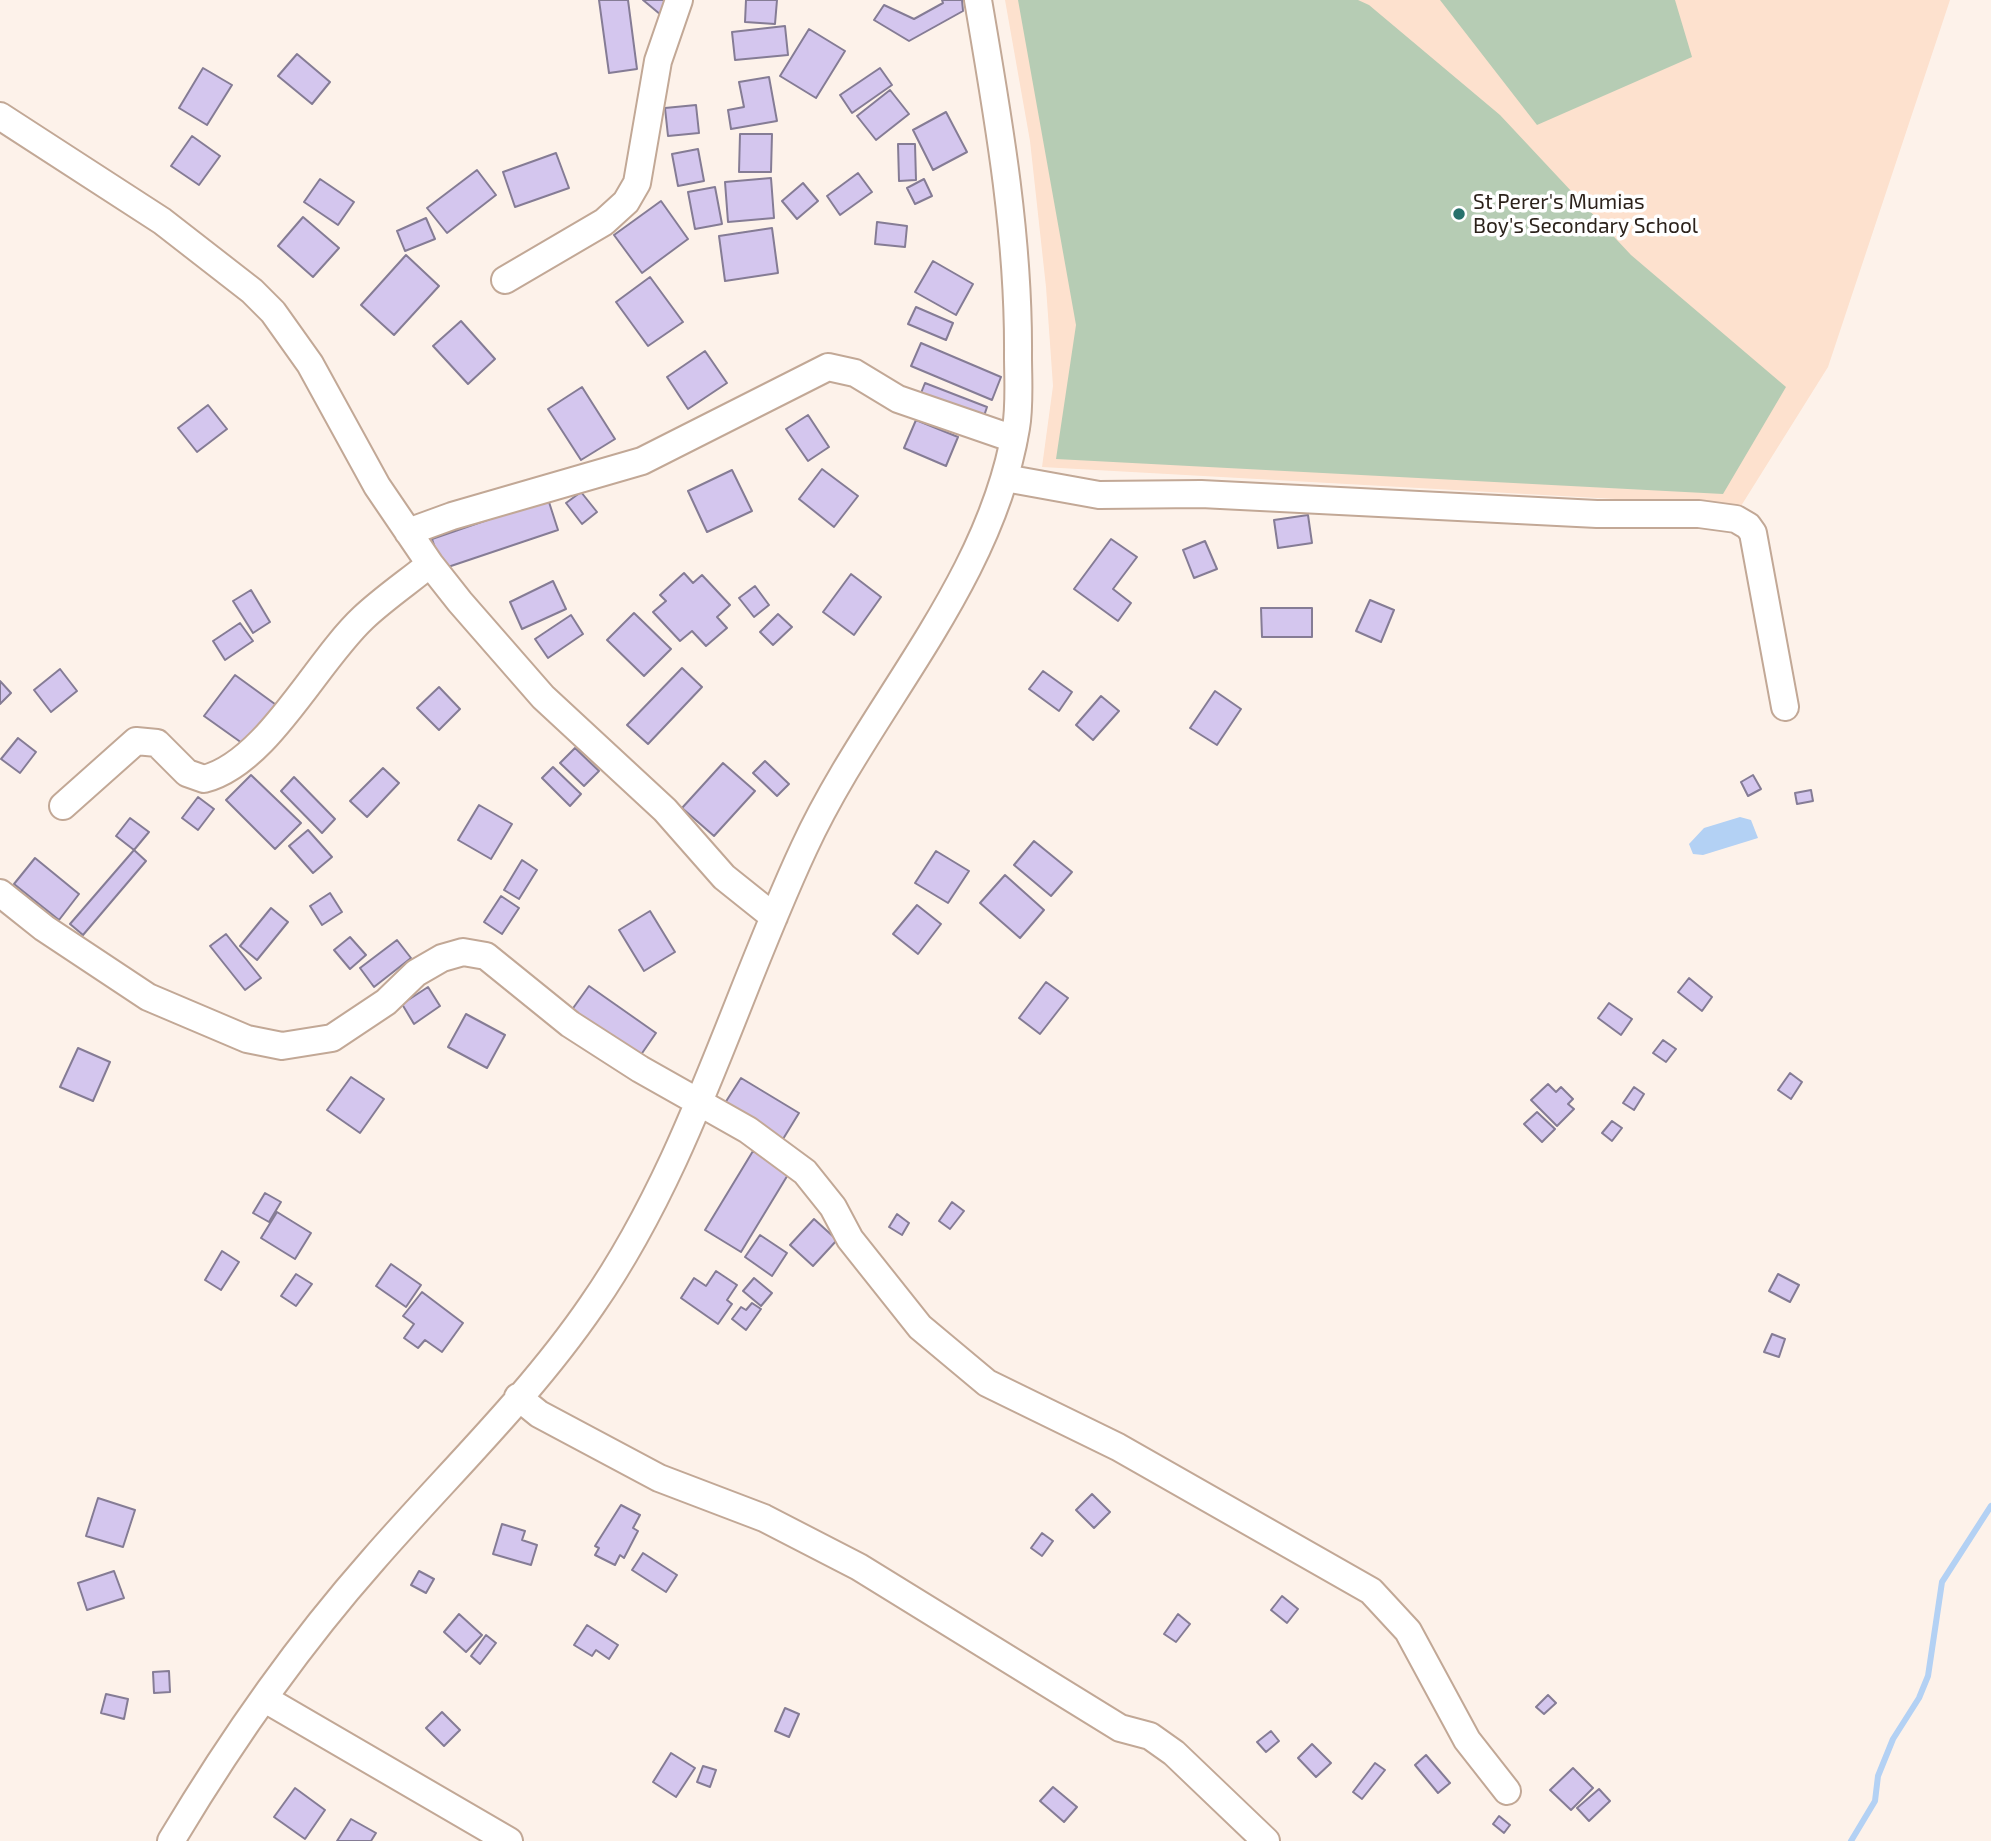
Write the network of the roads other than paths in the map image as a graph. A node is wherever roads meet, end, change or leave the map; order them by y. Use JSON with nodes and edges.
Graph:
{"nodes":[{"id":1,"x":679,"y":0,"type":"edge"},
{"id":2,"x":978,"y":0,"type":"edge"},
{"id":3,"x":0,"y":116,"type":"edge"},
{"id":4,"x":505,"y":280,"type":"dead end"},
{"id":5,"x":1014,"y":439,"type":"junction"},
{"id":6,"x":1005,"y":478,"type":"junction"},
{"id":7,"x":408,"y":532,"type":"junction"},
{"id":8,"x":430,"y":564,"type":"junction"},
{"id":9,"x":1785,"y":707,"type":"dead end"},
{"id":10,"x":63,"y":806,"type":"dead end"},
{"id":11,"x":0,"y":893,"type":"edge"},
{"id":12,"x":774,"y":917,"type":"junction"},
{"id":13,"x":700,"y":1101,"type":"junction"},
{"id":14,"x":518,"y":1397,"type":"junction"},
{"id":15,"x":265,"y":1699,"type":"junction"},
{"id":16,"x":1507,"y":1791,"type":"dead end"},
{"id":17,"x":171,"y":1841,"type":"edge"},
{"id":18,"x":509,"y":1841,"type":"edge"},
{"id":19,"x":1266,"y":1841,"type":"edge"}],
"edges":[{"from":1,"to":4,"type":"street"},
{"from":2,"to":5,"type":"street"},
{"from":3,"to":7,"type":"street"},
{"from":5,"to":6,"type":"street"},
{"from":5,"to":7,"type":"street"},
{"from":6,"to":9,"type":"street"},
{"from":6,"to":12,"type":"street"},
{"from":7,"to":8,"type":"street"},
{"from":8,"to":10,"type":"street"},
{"from":8,"to":12,"type":"street"},
{"from":11,"to":13,"type":"street"},
{"from":12,"to":13,"type":"street"},
{"from":13,"to":14,"type":"street"},
{"from":13,"to":16,"type":"street"},
{"from":14,"to":15,"type":"street"},
{"from":14,"to":19,"type":"street"},
{"from":15,"to":17,"type":"street"},
{"from":15,"to":18,"type":"street"}]}
